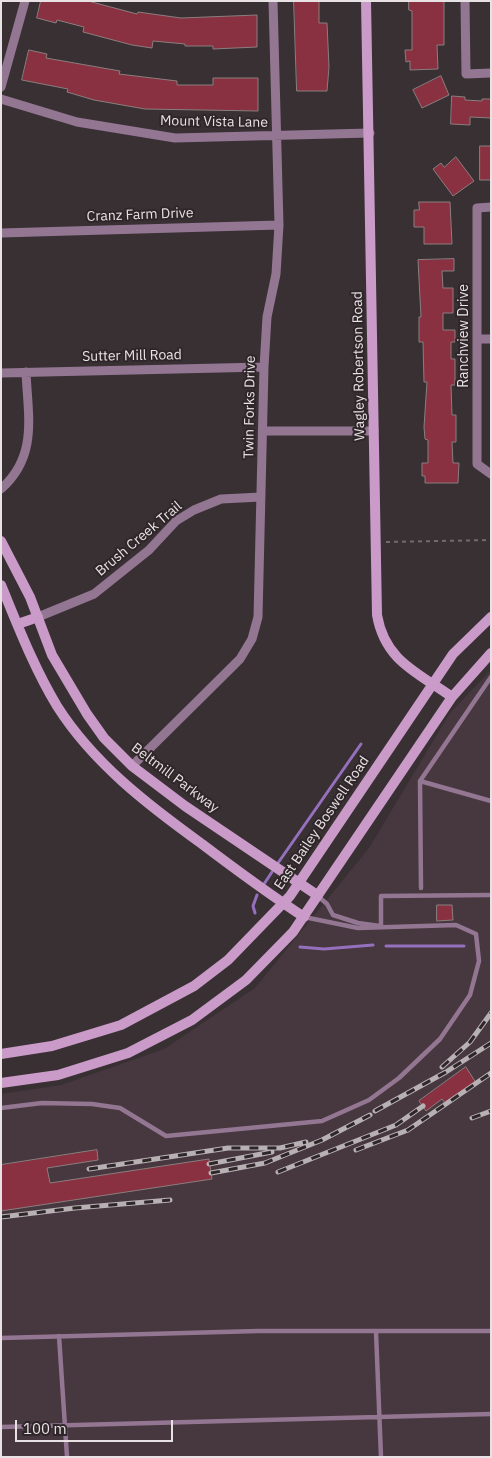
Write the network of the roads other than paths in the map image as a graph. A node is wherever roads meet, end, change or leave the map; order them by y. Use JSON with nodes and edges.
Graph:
{"nodes":[{"id":1,"x":25,"y":1,"type":"edge"},
{"id":2,"x":273,"y":1,"type":"edge"},
{"id":3,"x":366,"y":1,"type":"edge"},
{"id":4,"x":464,"y":1,"type":"edge"},
{"id":5,"x":491,"y":73,"type":"edge"},
{"id":6,"x":1,"y":87,"type":"edge"},
{"id":7,"x":1,"y":99,"type":"edge"},
{"id":8,"x":370,"y":133,"type":"junction"},
{"id":9,"x":277,"y":136,"type":"junction"},
{"id":10,"x":491,"y":207,"type":"edge"},
{"id":11,"x":279,"y":225,"type":"junction"},
{"id":12,"x":1,"y":233,"type":"edge"},
{"id":13,"x":491,"y":339,"type":"edge"},
{"id":14,"x":478,"y":340,"type":"junction"},
{"id":15,"x":264,"y":367,"type":"junction"},
{"id":16,"x":26,"y":372,"type":"junction"},
{"id":17,"x":1,"y":373,"type":"edge"},
{"id":18,"x":263,"y":431,"type":"junction"},
{"id":19,"x":374,"y":432,"type":"junction"},
{"id":20,"x":491,"y":474,"type":"edge"},
{"id":21,"x":1,"y":489,"type":"edge"},
{"id":22,"x":261,"y":497,"type":"junction"},
{"id":23,"x":1,"y":541,"type":"edge"},
{"id":24,"x":1,"y":585,"type":"edge"},
{"id":25,"x":38,"y":617,"type":"junction"},
{"id":26,"x":491,"y":617,"type":"edge"},
{"id":27,"x":18,"y":624,"type":"junction"},
{"id":28,"x":491,"y":653,"type":"edge"},
{"id":29,"x":491,"y":677,"type":"edge"},
{"id":30,"x":433,"y":683,"type":"junction"},
{"id":31,"x":452,"y":697,"type":"junction"},
{"id":32,"x":132,"y":766,"type":"junction"},
{"id":33,"x":118,"y":778,"type":"junction"},
{"id":34,"x":420,"y":782,"type":"junction"},
{"id":35,"x":491,"y":801,"type":"edge"},
{"id":36,"x":299,"y":883,"type":"junction"},
{"id":37,"x":421,"y":888,"type":"dead end"},
{"id":38,"x":317,"y":895,"type":"junction"},
{"id":39,"x":491,"y":895,"type":"edge"},
{"id":40,"x":283,"y":903,"type":"junction"},
{"id":41,"x":304,"y":917,"type":"junction"},
{"id":42,"x":381,"y":926,"type":"junction"},
{"id":43,"x":1,"y":1054,"type":"edge"},
{"id":44,"x":1,"y":1083,"type":"edge"},
{"id":45,"x":1,"y":1108,"type":"edge"},
{"id":46,"x":491,"y":1331,"type":"edge"},
{"id":47,"x":376,"y":1332,"type":"junction"},
{"id":48,"x":59,"y":1336,"type":"junction"},
{"id":49,"x":1,"y":1338,"type":"edge"},
{"id":50,"x":491,"y":1414,"type":"edge"},
{"id":51,"x":380,"y":1417,"type":"junction"},
{"id":52,"x":64,"y":1425,"type":"junction"},
{"id":53,"x":1,"y":1427,"type":"edge"},
{"id":54,"x":67,"y":1457,"type":"edge"},
{"id":55,"x":381,"y":1457,"type":"edge"}],
"edges":[{"from":1,"to":6,"type":"street"},
{"from":2,"to":9,"type":"street","name":"Twin Forks Drive"},
{"from":3,"to":8,"type":"street","name":"Wagley Robertson Road"},
{"from":4,"to":5,"type":"street"},
{"from":7,"to":9,"type":"street","name":"Mount Vista Lane"},
{"from":8,"to":9,"type":"street","name":"Mount Vista Lane"},
{"from":8,"to":19,"type":"street","name":"Wagley Robertson Road"},
{"from":9,"to":11,"type":"street","name":"Twin Forks Drive"},
{"from":10,"to":14,"type":"street","name":"Ranchview Drive"},
{"from":11,"to":12,"type":"street","name":"Cranz Farm Drive"},
{"from":11,"to":15,"type":"street","name":"Twin Forks Drive"},
{"from":13,"to":14,"type":"street"},
{"from":14,"to":20,"type":"street","name":"Ranchview Drive"},
{"from":15,"to":16,"type":"street","name":"Sutter Mill Road"},
{"from":15,"to":18,"type":"street","name":"Twin Forks Drive"},
{"from":16,"to":17,"type":"street","name":"Sutter Mill Road"},
{"from":16,"to":21,"type":"street"},
{"from":18,"to":19,"type":"street"},
{"from":18,"to":22,"type":"street","name":"Twin Forks Drive"},
{"from":19,"to":30,"type":"street","name":"Wagley Robertson Road"},
{"from":22,"to":25,"type":"street","name":"Brush Creek Trail"},
{"from":22,"to":32,"type":"street","name":"Twin Forks Drive"},
{"from":23,"to":25,"type":"street","name":"Beltmill Parkway"},
{"from":24,"to":27,"type":"street"},
{"from":25,"to":27,"type":"street"},
{"from":25,"to":32,"type":"street","name":"Beltmill Parkway"},
{"from":26,"to":30,"type":"street","name":"East Bailey Boswell Road"},
{"from":27,"to":33,"type":"street"},
{"from":28,"to":31,"type":"street"},
{"from":29,"to":34,"type":"lane"},
{"from":30,"to":31,"type":"street","name":"Wagley Robertson Road"},
{"from":30,"to":36,"type":"street","name":"East Bailey Boswell Road"},
{"from":31,"to":38,"type":"street"},
{"from":32,"to":33,"type":"street"},
{"from":32,"to":36,"type":"street","name":"Beltmill Parkway"},
{"from":33,"to":40,"type":"street"},
{"from":34,"to":35,"type":"lane"},
{"from":34,"to":37,"type":"lane"},
{"from":36,"to":38,"type":"street","name":"Beltmill Parkway"},
{"from":36,"to":40,"type":"street","name":"East Bailey Boswell Road"},
{"from":38,"to":41,"type":"street"},
{"from":38,"to":42,"type":"lane"},
{"from":39,"to":42,"type":"lane"},
{"from":40,"to":41,"type":"street"},
{"from":40,"to":43,"type":"street","name":"East Bailey Boswell Road"},
{"from":41,"to":42,"type":"lane"},
{"from":41,"to":44,"type":"street"},
{"from":42,"to":45,"type":"lane"},
{"from":46,"to":47,"type":"lane"},
{"from":47,"to":48,"type":"lane"},
{"from":47,"to":51,"type":"lane"},
{"from":48,"to":49,"type":"lane"},
{"from":48,"to":52,"type":"lane"},
{"from":50,"to":51,"type":"lane"},
{"from":51,"to":52,"type":"lane"},
{"from":51,"to":55,"type":"lane"},
{"from":52,"to":53,"type":"lane"},
{"from":52,"to":54,"type":"lane"}]}
